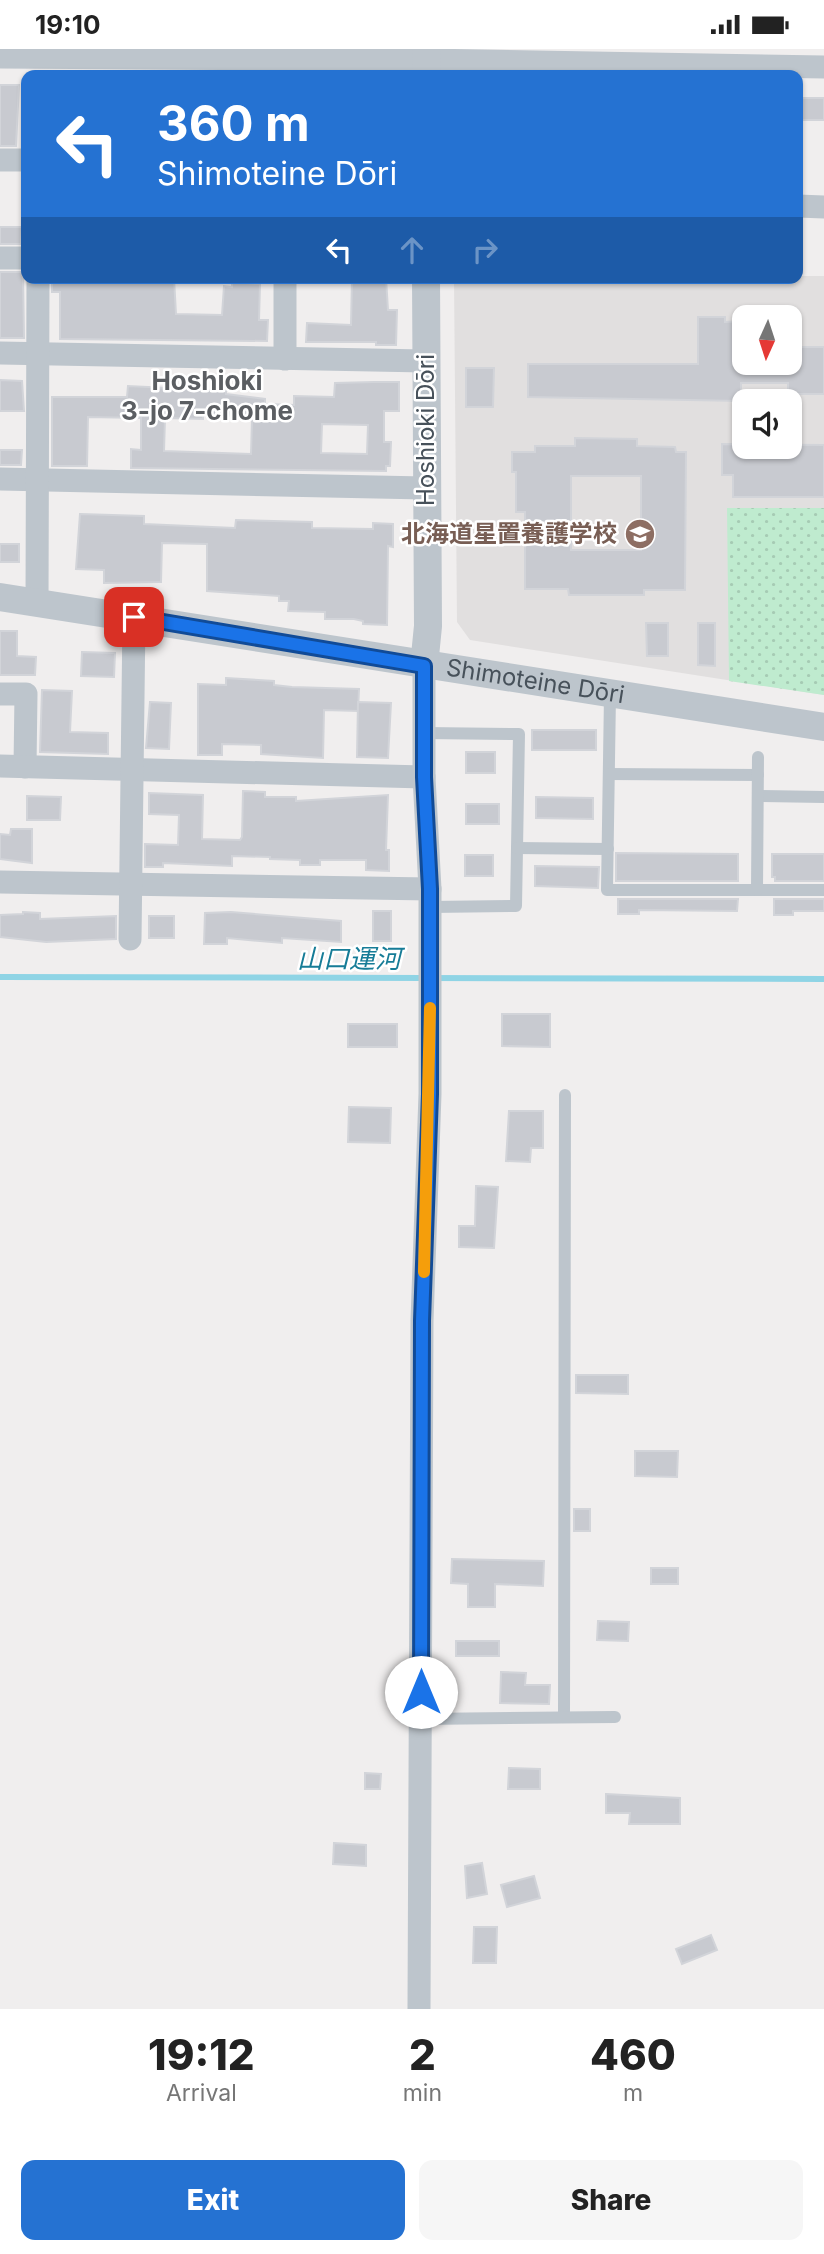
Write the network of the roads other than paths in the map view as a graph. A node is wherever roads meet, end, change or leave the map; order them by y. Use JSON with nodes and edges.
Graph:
{"nodes":[{"id":1,"x":562,"y":56,"type":"edge"},
{"id":2,"x":0,"y":57,"type":"edge"},
{"id":3,"x":285,"y":61,"type":"edge"},
{"id":4,"x":426,"y":61,"type":"edge"},
{"id":5,"x":41,"y":66,"type":"edge"},
{"id":6,"x":824,"y":67,"type":"edge"},
{"id":7,"x":659,"y":70,"type":"edge"},
{"id":8,"x":0,"y":160,"type":"edge"},
{"id":9,"x":21,"y":160,"type":"edge"},
{"id":10,"x":803,"y":206,"type":"edge"},
{"id":11,"x":824,"y":207,"type":"edge"},
{"id":12,"x":0,"y":258,"type":"edge"},
{"id":13,"x":21,"y":258,"type":"edge"},
{"id":14,"x":38,"y":284,"type":"edge"},
{"id":15,"x":285,"y":284,"type":"edge"},
{"id":16,"x":426,"y":284,"type":"edge"},
{"id":17,"x":0,"y":353,"type":"edge"},
{"id":18,"x":37,"y":354,"type":"junction"},
{"id":19,"x":285,"y":359,"type":"junction"},
{"id":20,"x":425,"y":361,"type":"junction"},
{"id":21,"x":0,"y":479,"type":"edge"},
{"id":22,"x":38,"y":479,"type":"junction"},
{"id":23,"x":425,"y":488,"type":"junction"},
{"id":24,"x":0,"y":597,"type":"edge"},
{"id":25,"x":37,"y":603,"type":"junction"},
{"id":26,"x":134,"y":617,"type":"junction"},
{"id":27,"x":424,"y":666,"type":"junction"},
{"id":28,"x":0,"y":694,"type":"edge"},
{"id":29,"x":610,"y":695,"type":"junction"},
{"id":30,"x":824,"y":727,"type":"edge"},
{"id":31,"x":424,"y":733,"type":"junction"},
{"id":32,"x":758,"y":757,"type":"dead end"},
{"id":33,"x":0,"y":766,"type":"edge"},
{"id":34,"x":25,"y":767,"type":"junction"},
{"id":35,"x":131,"y":768,"type":"junction"},
{"id":36,"x":609,"y":774,"type":"junction"},
{"id":37,"x":758,"y":775,"type":"junction"},
{"id":38,"x":424,"y":777,"type":"junction"},
{"id":39,"x":758,"y":796,"type":"junction"},
{"id":40,"x":824,"y":797,"type":"edge"},
{"id":41,"x":517,"y":848,"type":"junction"},
{"id":42,"x":608,"y":849,"type":"junction"},
{"id":43,"x":0,"y":882,"type":"edge"},
{"id":44,"x":130,"y":884,"type":"junction"},
{"id":45,"x":757,"y":890,"type":"junction"},
{"id":46,"x":824,"y":890,"type":"edge"},
{"id":47,"x":430,"y":898,"type":"junction"},
{"id":48,"x":130,"y":939,"type":"dead end"},
{"id":49,"x":565,"y":1095,"type":"dead end"},
{"id":50,"x":564,"y":1717,"type":"junction"},
{"id":51,"x":615,"y":1717,"type":"dead end"},
{"id":52,"x":421,"y":1719,"type":"junction"},
{"id":53,"x":419,"y":2009,"type":"edge"}],
"edges":[{"from":1,"to":4,"type":"street"},
{"from":1,"to":7,"type":"street"},
{"from":2,"to":5,"type":"street"},
{"from":3,"to":4,"type":"street"},
{"from":3,"to":5,"type":"street"},
{"from":6,"to":7,"type":"street"},
{"from":8,"to":9,"type":"street"},
{"from":10,"to":11,"type":"street"},
{"from":12,"to":13,"type":"street"},
{"from":14,"to":18,"type":"street"},
{"from":15,"to":19,"type":"street"},
{"from":16,"to":20,"type":"street","name":"Hoshioki Dōri"},
{"from":17,"to":18,"type":"street"},
{"from":18,"to":19,"type":"street"},
{"from":18,"to":22,"type":"street"},
{"from":19,"to":20,"type":"street"},
{"from":20,"to":23,"type":"street","name":"Hoshioki Dōri"},
{"from":21,"to":22,"type":"street"},
{"from":22,"to":23,"type":"street"},
{"from":22,"to":25,"type":"street"},
{"from":23,"to":27,"type":"street","name":"Hoshioki Dōri"},
{"from":24,"to":25,"type":"street","name":"Shimoteine Dōri"},
{"from":25,"to":26,"type":"street","name":"Shimoteine Dōri"},
{"from":26,"to":27,"type":"street","name":"Shimoteine Dōri"},
{"from":26,"to":35,"type":"street"},
{"from":27,"to":29,"type":"street","name":"Shimoteine Dōri"},
{"from":27,"to":31,"type":"street"},
{"from":28,"to":34,"type":"street"},
{"from":29,"to":30,"type":"street","name":"Shimoteine Dōri"},
{"from":29,"to":36,"type":"lane"},
{"from":31,"to":38,"type":"street"},
{"from":31,"to":41,"type":"lane"},
{"from":32,"to":37,"type":"lane"},
{"from":33,"to":34,"type":"street"},
{"from":34,"to":35,"type":"street"},
{"from":35,"to":38,"type":"street"},
{"from":35,"to":44,"type":"street"},
{"from":36,"to":37,"type":"lane"},
{"from":36,"to":42,"type":"lane"},
{"from":37,"to":39,"type":"lane"},
{"from":38,"to":47,"type":"street"},
{"from":39,"to":40,"type":"lane"},
{"from":39,"to":45,"type":"lane"},
{"from":41,"to":42,"type":"lane"},
{"from":41,"to":47,"type":"lane"},
{"from":42,"to":45,"type":"lane"},
{"from":43,"to":44,"type":"street"},
{"from":44,"to":47,"type":"street"},
{"from":44,"to":48,"type":"street"},
{"from":45,"to":46,"type":"lane"},
{"from":47,"to":52,"type":"street"},
{"from":49,"to":50,"type":"lane"},
{"from":50,"to":51,"type":"lane"},
{"from":50,"to":52,"type":"lane"},
{"from":52,"to":53,"type":"street"}]}
